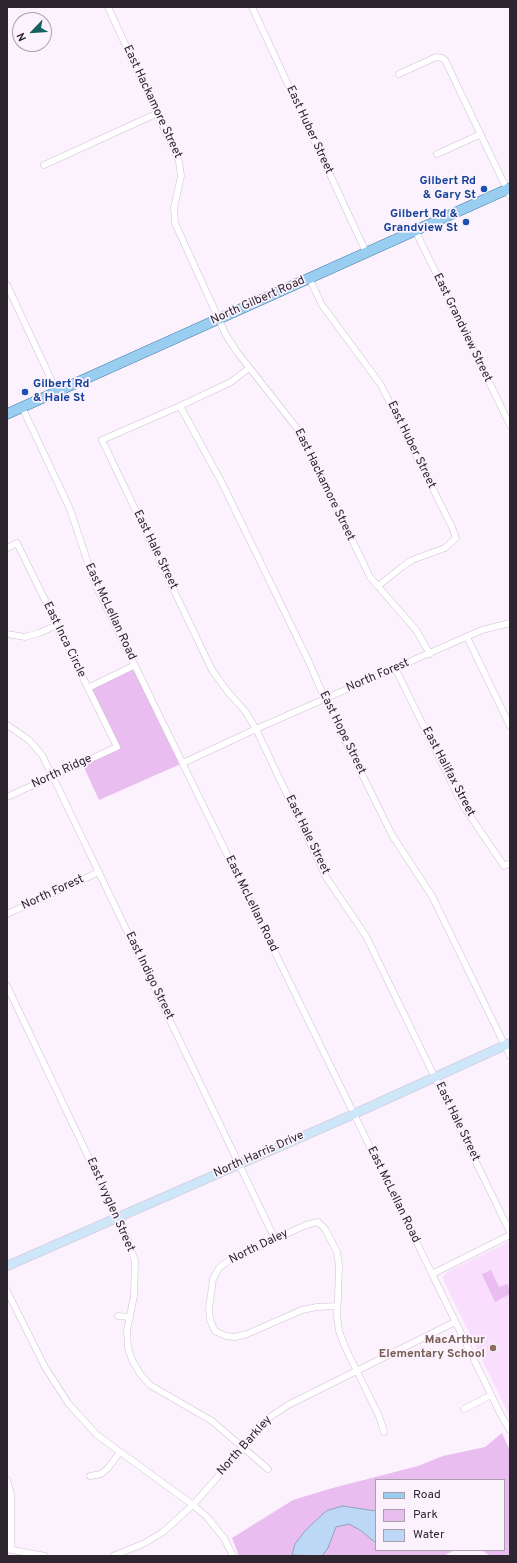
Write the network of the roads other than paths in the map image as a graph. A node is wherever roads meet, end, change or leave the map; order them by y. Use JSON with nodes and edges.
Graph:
{"nodes":[{"id":1,"x":108,"y":7,"type":"edge"},
{"id":2,"x":252,"y":7,"type":"edge"},
{"id":3,"x":399,"y":74,"type":"dead end"},
{"id":4,"x":158,"y":113,"type":"junction"},
{"id":5,"x":481,"y":134,"type":"junction"},
{"id":6,"x":437,"y":154,"type":"dead end"},
{"id":7,"x":44,"y":165,"type":"dead end"},
{"id":8,"x":509,"y":191,"type":"edge"},
{"id":9,"x":415,"y":230,"type":"junction"},
{"id":10,"x":366,"y":252,"type":"junction"},
{"id":11,"x":309,"y":278,"type":"junction"},
{"id":12,"x":7,"y":285,"type":"edge"},
{"id":13,"x":219,"y":319,"type":"junction"},
{"id":14,"x":249,"y":368,"type":"junction"},
{"id":15,"x":57,"y":392,"type":"junction"},
{"id":16,"x":180,"y":406,"type":"junction"},
{"id":17,"x":22,"y":407,"type":"junction"},
{"id":18,"x":7,"y":414,"type":"edge"},
{"id":19,"x":510,"y":425,"type":"edge"},
{"id":20,"x":7,"y":548,"type":"edge"},
{"id":21,"x":378,"y":586,"type":"junction"},
{"id":22,"x":510,"y":623,"type":"edge"},
{"id":23,"x":57,"y":625,"type":"junction"},
{"id":24,"x":7,"y":634,"type":"edge"},
{"id":25,"x":467,"y":637,"type":"junction"},
{"id":26,"x":430,"y":654,"type":"junction"},
{"id":27,"x":135,"y":665,"type":"junction"},
{"id":28,"x":395,"y":668,"type":"junction"},
{"id":29,"x":88,"y":688,"type":"junction"},
{"id":30,"x":325,"y":699,"type":"junction"},
{"id":31,"x":7,"y":725,"type":"edge"},
{"id":32,"x":510,"y":726,"type":"edge"},
{"id":33,"x":256,"y":729,"type":"junction"},
{"id":34,"x":117,"y":747,"type":"joint"},
{"id":35,"x":183,"y":763,"type":"junction"},
{"id":36,"x":53,"y":777,"type":"junction"},
{"id":37,"x":7,"y":797,"type":"edge"},
{"id":38,"x":510,"y":863,"type":"edge"},
{"id":39,"x":99,"y":872,"type":"junction"},
{"id":40,"x":7,"y":914,"type":"edge"},
{"id":41,"x":7,"y":986,"type":"edge"},
{"id":42,"x":507,"y":1044,"type":"edge"},
{"id":43,"x":510,"y":1056,"type":"edge"},
{"id":44,"x":435,"y":1078,"type":"junction"},
{"id":45,"x":354,"y":1114,"type":"junction"},
{"id":46,"x":239,"y":1164,"type":"junction"},
{"id":47,"x":118,"y":1218,"type":"junction"},
{"id":48,"x":510,"y":1234,"type":"edge"},
{"id":49,"x":275,"y":1239,"type":"junction"},
{"id":50,"x":7,"y":1266,"type":"edge"},
{"id":51,"x":432,"y":1274,"type":"junction"},
{"id":52,"x":7,"y":1291,"type":"edge"},
{"id":53,"x":337,"y":1306,"type":"junction"},
{"id":54,"x":118,"y":1316,"type":"dead end"},
{"id":55,"x":130,"y":1317,"type":"junction"},
{"id":56,"x":455,"y":1322,"type":"junction"},
{"id":57,"x":356,"y":1371,"type":"junction"},
{"id":58,"x":491,"y":1395,"type":"junction"},
{"id":59,"x":464,"y":1409,"type":"dead end"},
{"id":60,"x":510,"y":1430,"type":"edge"},
{"id":61,"x":384,"y":1432,"type":"dead end"},
{"id":62,"x":244,"y":1447,"type":"junction"},
{"id":63,"x":120,"y":1452,"type":"junction"},
{"id":64,"x":268,"y":1469,"type":"dead end"},
{"id":65,"x":90,"y":1476,"type":"dead end"},
{"id":66,"x":7,"y":1480,"type":"edge"},
{"id":67,"x":193,"y":1505,"type":"junction"},
{"id":68,"x":9,"y":1550,"type":"edge"},
{"id":69,"x":32,"y":1555,"type":"edge"},
{"id":70,"x":45,"y":1556,"type":"edge"},
{"id":71,"x":113,"y":1556,"type":"edge"},
{"id":72,"x":233,"y":1556,"type":"edge"}],
"edges":[{"from":1,"to":4,"type":"street","name":"East Hackamore Street"},
{"from":2,"to":10,"type":"street","name":"East Huber Street"},
{"from":3,"to":5,"type":"street"},
{"from":4,"to":7,"type":"street"},
{"from":4,"to":13,"type":"street","name":"East Hackamore Street"},
{"from":5,"to":6,"type":"street"},
{"from":5,"to":8,"type":"street"},
{"from":8,"to":9,"type":"main road","name":"North Gilbert Road"},
{"from":9,"to":10,"type":"main road","name":"North Gilbert Road"},
{"from":9,"to":19,"type":"street","name":"East Grandview Street"},
{"from":10,"to":11,"type":"main road","name":"North Gilbert Road"},
{"from":11,"to":13,"type":"main road","name":"North Gilbert Road"},
{"from":11,"to":21,"type":"street","name":"East Huber Street"},
{"from":12,"to":15,"type":"street"},
{"from":13,"to":14,"type":"street","name":"East Hackamore Street"},
{"from":13,"to":15,"type":"main road","name":"North Gilbert Road"},
{"from":14,"to":16,"type":"street"},
{"from":14,"to":21,"type":"street","name":"East Hackamore Street"},
{"from":15,"to":17,"type":"main road","name":"North Gilbert Road"},
{"from":16,"to":30,"type":"street","name":"East Hope Street"},
{"from":16,"to":33,"type":"street","name":"East Hale Street"},
{"from":17,"to":18,"type":"main road","name":"North Gilbert Road"},
{"from":17,"to":27,"type":"street","name":"East McLellan Road"},
{"from":20,"to":23,"type":"street","name":"East Inca Circle"},
{"from":21,"to":26,"type":"street","name":"East Hackamore Street"},
{"from":22,"to":25,"type":"street","name":"North Forest"},
{"from":23,"to":24,"type":"street"},
{"from":23,"to":29,"type":"street","name":"East Inca Circle"},
{"from":25,"to":26,"type":"street","name":"North Forest"},
{"from":25,"to":32,"type":"street"},
{"from":26,"to":28,"type":"street","name":"North Forest"},
{"from":27,"to":29,"type":"street"},
{"from":27,"to":35,"type":"street","name":"East McLellan Road"},
{"from":28,"to":30,"type":"street","name":"North Forest"},
{"from":28,"to":38,"type":"street","name":"East Halifax Street"},
{"from":29,"to":34,"type":"street","name":"East Inca Circle"},
{"from":30,"to":33,"type":"street","name":"North Forest"},
{"from":30,"to":42,"type":"street","name":"East Hope Street"},
{"from":31,"to":36,"type":"street","name":"East Indigo Street"},
{"from":33,"to":35,"type":"street","name":"North Forest"},
{"from":33,"to":44,"type":"street","name":"East Hale Street"},
{"from":34,"to":36,"type":"street","name":"North Ridge"},
{"from":35,"to":45,"type":"street","name":"East McLellan Road"},
{"from":36,"to":37,"type":"street","name":"North Ridge"},
{"from":36,"to":39,"type":"street","name":"East Indigo Street"},
{"from":39,"to":40,"type":"street","name":"North Forest"},
{"from":39,"to":46,"type":"street","name":"East Indigo Street"},
{"from":41,"to":47,"type":"street","name":"East Ivyglen Street"},
{"from":42,"to":43,"type":"street","name":"East Hope Street"},
{"from":42,"to":44,"type":"street","name":"North Harris Drive"},
{"from":44,"to":45,"type":"street","name":"North Harris Drive"},
{"from":44,"to":48,"type":"street","name":"East Hale Street"},
{"from":45,"to":46,"type":"street","name":"North Harris Drive"},
{"from":45,"to":51,"type":"street","name":"East McLellan Road"},
{"from":46,"to":47,"type":"street","name":"North Harris Drive"},
{"from":46,"to":49,"type":"street","name":"East Indigo Street"},
{"from":47,"to":50,"type":"street","name":"North Harris Drive"},
{"from":47,"to":55,"type":"street","name":"East Ivyglen Street"},
{"from":48,"to":51,"type":"street"},
{"from":49,"to":53,"type":"street","name":"North Daley"},
{"from":49,"to":53,"type":"street","name":"North Daley"},
{"from":51,"to":56,"type":"street","name":"East McLellan Road"},
{"from":52,"to":63,"type":"street"},
{"from":53,"to":57,"type":"street"},
{"from":54,"to":55,"type":"street"},
{"from":55,"to":62,"type":"street","name":"East Ivyglen Street"},
{"from":56,"to":57,"type":"street","name":"North Barkley"},
{"from":56,"to":58,"type":"street","name":"East McLellan Road"},
{"from":57,"to":61,"type":"street"},
{"from":57,"to":62,"type":"street","name":"North Barkley"},
{"from":58,"to":59,"type":"street"},
{"from":58,"to":60,"type":"street","name":"East McLellan Road"},
{"from":62,"to":64,"type":"street","name":"East Ivyglen Street"},
{"from":62,"to":67,"type":"street","name":"North Barkley"},
{"from":63,"to":65,"type":"street"},
{"from":63,"to":67,"type":"street"},
{"from":66,"to":68,"type":"street"},
{"from":67,"to":71,"type":"street","name":"North Barkley"},
{"from":67,"to":72,"type":"street"},
{"from":68,"to":69,"type":"street"},
{"from":69,"to":70,"type":"street"}]}
